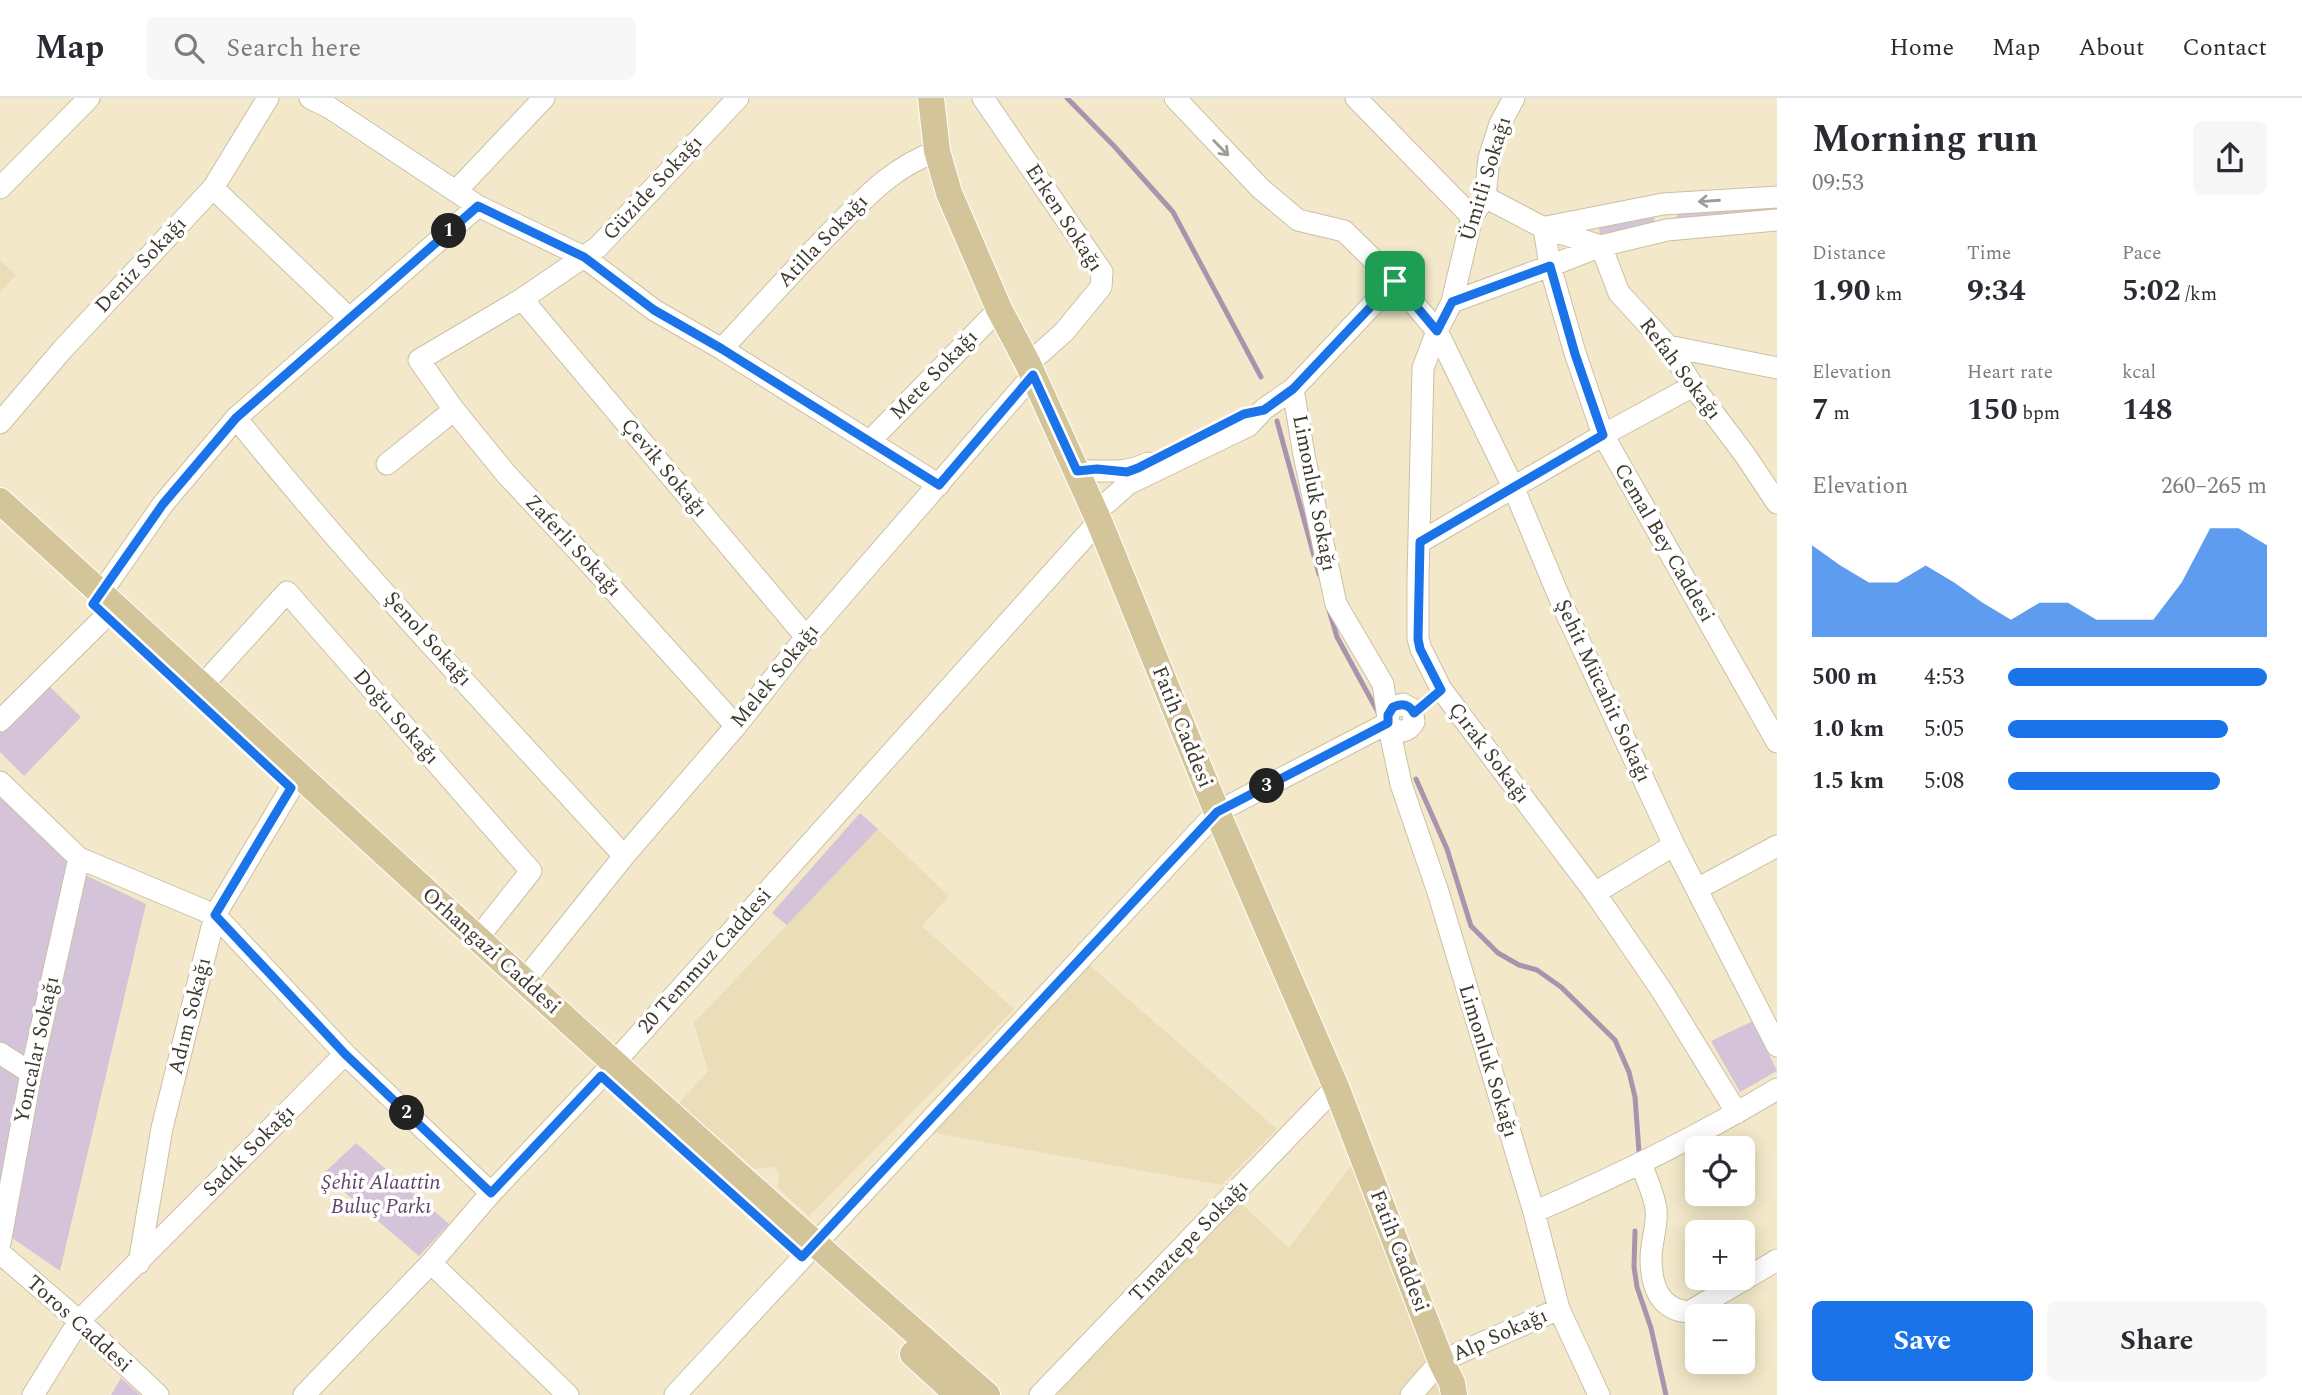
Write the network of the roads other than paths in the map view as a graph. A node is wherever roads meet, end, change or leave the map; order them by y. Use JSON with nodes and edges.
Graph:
{"nodes":[{"id":1,"x":89,"y":98,"type":"edge"},
{"id":2,"x":268,"y":98,"type":"edge"},
{"id":3,"x":310,"y":98,"type":"edge"},
{"id":4,"x":544,"y":98,"type":"edge"},
{"id":5,"x":738,"y":98,"type":"edge"},
{"id":6,"x":983,"y":98,"type":"edge"},
{"id":7,"x":1175,"y":98,"type":"edge"},
{"id":8,"x":1356,"y":98,"type":"edge"},
{"id":9,"x":1514,"y":98,"type":"edge"},
{"id":10,"x":933,"y":99,"type":"edge"},
{"id":11,"x":937,"y":151,"type":"junction"},
{"id":12,"x":0,"y":188,"type":"edge"},
{"id":13,"x":213,"y":188,"type":"junction"},
{"id":14,"x":456,"y":191,"type":"junction"},
{"id":15,"x":1485,"y":197,"type":"junction"},
{"id":16,"x":1777,"y":197,"type":"edge"},
{"id":17,"x":1663,"y":204,"type":"junction"},
{"id":18,"x":478,"y":206,"type":"junction"},
{"id":19,"x":1472,"y":217,"type":"junction"},
{"id":20,"x":1777,"y":220,"type":"edge"},
{"id":21,"x":1544,"y":228,"type":"junction"},
{"id":22,"x":1667,"y":230,"type":"junction"},
{"id":23,"x":1601,"y":246,"type":"junction"},
{"id":24,"x":584,"y":257,"type":"junction"},
{"id":25,"x":1550,"y":266,"type":"junction"},
{"id":26,"x":1395,"y":281,"type":"junction"},
{"id":27,"x":522,"y":299,"type":"junction"},
{"id":28,"x":1452,"y":302,"type":"junction"},
{"id":29,"x":999,"y":309,"type":"junction"},
{"id":30,"x":349,"y":318,"type":"junction"},
{"id":31,"x":1437,"y":331,"type":"junction"},
{"id":32,"x":1668,"y":346,"type":"junction"},
{"id":33,"x":722,"y":349,"type":"junction"},
{"id":34,"x":419,"y":360,"type":"joint"},
{"id":35,"x":1777,"y":368,"type":"edge"},
{"id":36,"x":1031,"y":370,"type":"junction"},
{"id":37,"x":1693,"y":386,"type":"junction"},
{"id":38,"x":1293,"y":389,"type":"junction"},
{"id":39,"x":454,"y":410,"type":"junction"},
{"id":40,"x":1264,"y":410,"type":"junction"},
{"id":41,"x":236,"y":418,"type":"junction"},
{"id":42,"x":0,"y":423,"type":"edge"},
{"id":43,"x":1603,"y":435,"type":"junction"},
{"id":44,"x":870,"y":441,"type":"junction"},
{"id":45,"x":387,"y":464,"type":"dead end"},
{"id":46,"x":1077,"y":471,"type":"junction"},
{"id":47,"x":939,"y":485,"type":"junction"},
{"id":48,"x":1514,"y":489,"type":"junction"},
{"id":49,"x":0,"y":501,"type":"edge"},
{"id":50,"x":1777,"y":503,"type":"edge"},
{"id":51,"x":1096,"y":516,"type":"junction"},
{"id":52,"x":0,"y":520,"type":"edge"},
{"id":53,"x":1420,"y":542,"type":"junction"},
{"id":54,"x":100,"y":604,"type":"junction"},
{"id":55,"x":806,"y":637,"type":"junction"},
{"id":56,"x":202,"y":686,"type":"junction"},
{"id":57,"x":1441,"y":690,"type":"junction"},
{"id":58,"x":1388,"y":719,"type":"junction"},
{"id":59,"x":0,"y":721,"type":"edge"},
{"id":60,"x":736,"y":726,"type":"junction"},
{"id":61,"x":1777,"y":742,"type":"edge"},
{"id":62,"x":0,"y":782,"type":"edge"},
{"id":63,"x":291,"y":788,"type":"junction"},
{"id":64,"x":1217,"y":812,"type":"junction"},
{"id":65,"x":1674,"y":845,"type":"junction"},
{"id":66,"x":1777,"y":846,"type":"edge"},
{"id":67,"x":624,"y":856,"type":"junction"},
{"id":68,"x":79,"y":858,"type":"junction"},
{"id":69,"x":1697,"y":889,"type":"junction"},
{"id":70,"x":1595,"y":893,"type":"junction"},
{"id":71,"x":215,"y":915,"type":"junction"},
{"id":72,"x":477,"y":939,"type":"junction"},
{"id":73,"x":523,"y":982,"type":"junction"},
{"id":74,"x":1777,"y":1046,"type":"edge"},
{"id":75,"x":0,"y":1053,"type":"edge"},
{"id":76,"x":345,"y":1054,"type":"junction"},
{"id":77,"x":608,"y":1069,"type":"junction"},
{"id":78,"x":31,"y":1073,"type":"junction"},
{"id":79,"x":1336,"y":1087,"type":"junction"},
{"id":80,"x":1777,"y":1089,"type":"edge"},
{"id":81,"x":1737,"y":1113,"type":"junction"},
{"id":82,"x":1641,"y":1163,"type":"junction"},
{"id":83,"x":491,"y":1193,"type":"junction"},
{"id":84,"x":1534,"y":1212,"type":"junction"},
{"id":85,"x":0,"y":1243,"type":"edge"},
{"id":86,"x":808,"y":1251,"type":"junction"},
{"id":87,"x":0,"y":1253,"type":"edge"},
{"id":88,"x":1777,"y":1260,"type":"edge"},
{"id":89,"x":139,"y":1263,"type":"junction"},
{"id":90,"x":431,"y":1263,"type":"junction"},
{"id":91,"x":1559,"y":1309,"type":"junction"},
{"id":92,"x":79,"y":1321,"type":"junction"},
{"id":93,"x":1441,"y":1361,"type":"junction"},
{"id":94,"x":33,"y":1395,"type":"edge"},
{"id":95,"x":158,"y":1395,"type":"edge"},
{"id":96,"x":304,"y":1395,"type":"edge"},
{"id":97,"x":568,"y":1395,"type":"edge"},
{"id":98,"x":675,"y":1395,"type":"edge"},
{"id":99,"x":958,"y":1395,"type":"edge"},
{"id":100,"x":987,"y":1395,"type":"edge"},
{"id":101,"x":1040,"y":1395,"type":"edge"},
{"id":102,"x":1411,"y":1395,"type":"edge"},
{"id":103,"x":1454,"y":1395,"type":"edge"},
{"id":104,"x":1599,"y":1395,"type":"edge"}],
"edges":[{"from":1,"to":12,"type":"street"},
{"from":2,"to":13,"type":"street","name":"Deniz Sokağı"},
{"from":3,"to":14,"type":"street"},
{"from":4,"to":14,"type":"street"},
{"from":5,"to":24,"type":"street","name":"Güzide Sokağı"},
{"from":6,"to":36,"type":"street","name":"Erken Sokağı"},
{"from":7,"to":26,"type":"street","one_way":true},
{"from":8,"to":19,"type":"street"},
{"from":9,"to":15,"type":"street","name":"Ümitli Sokağı"},
{"from":10,"to":11,"type":"main road","name":"Fatih Caddesi"},
{"from":11,"to":29,"type":"main road","name":"Fatih Caddesi"},
{"from":11,"to":33,"type":"street","name":"Atilla Sokağı"},
{"from":13,"to":30,"type":"street"},
{"from":13,"to":42,"type":"street","name":"Deniz Sokağı"},
{"from":14,"to":18,"type":"street"},
{"from":15,"to":19,"type":"street","name":"Ümitli Sokağı"},
{"from":15,"to":21,"type":"street"},
{"from":16,"to":17,"type":"street","one_way":true},
{"from":17,"to":21,"type":"street"},
{"from":17,"to":22,"type":"street"},
{"from":18,"to":24,"type":"street"},
{"from":18,"to":30,"type":"street"},
{"from":19,"to":28,"type":"street","name":"Ümitli Sokağı"},
{"from":20,"to":22,"type":"street"},
{"from":21,"to":23,"type":"street"},
{"from":21,"to":25,"type":"street","name":"Cemal Bey Caddesi"},
{"from":22,"to":23,"type":"street"},
{"from":23,"to":25,"type":"street"},
{"from":23,"to":32,"type":"street","name":"Refah Sokağı"},
{"from":24,"to":27,"type":"street","name":"Güzide Sokağı"},
{"from":24,"to":33,"type":"street"},
{"from":25,"to":28,"type":"street"},
{"from":25,"to":43,"type":"street","name":"Cemal Bey Caddesi"},
{"from":26,"to":31,"type":"street"},
{"from":26,"to":38,"type":"street","name":"Limonluk Sokağı"},
{"from":27,"to":34,"type":"street","name":"Güzide Sokağı"},
{"from":27,"to":55,"type":"street","name":"Çevik Sokağı"},
{"from":28,"to":31,"type":"street","name":"Çırak Sokağı"},
{"from":29,"to":36,"type":"main road","name":"Fatih Caddesi"},
{"from":29,"to":44,"type":"street","name":"Mete Sokağı"},
{"from":30,"to":41,"type":"street"},
{"from":31,"to":48,"type":"street","name":"Şehit Mücahit Sokağı"},
{"from":31,"to":53,"type":"street","name":"Çırak Sokağı"},
{"from":32,"to":35,"type":"street"},
{"from":32,"to":37,"type":"street","name":"Refah Sokağı"},
{"from":33,"to":44,"type":"street"},
{"from":34,"to":39,"type":"street","name":"Zaferli Sokağı"},
{"from":36,"to":46,"type":"main road","name":"Fatih Caddesi"},
{"from":36,"to":47,"type":"street","name":"Melek Sokağı"},
{"from":37,"to":43,"type":"street"},
{"from":37,"to":50,"type":"street","name":"Refah Sokağı"},
{"from":38,"to":40,"type":"street","name":"20 Temmuz Caddesi"},
{"from":38,"to":58,"type":"street","name":"Limonluk Sokağı"},
{"from":39,"to":45,"type":"street"},
{"from":39,"to":60,"type":"street","name":"Zaferli Sokağı"},
{"from":40,"to":46,"type":"street"},
{"from":40,"to":51,"type":"street","name":"20 Temmuz Caddesi"},
{"from":41,"to":54,"type":"street"},
{"from":41,"to":67,"type":"street","name":"Şenol Sokağı"},
{"from":43,"to":48,"type":"street"},
{"from":43,"to":61,"type":"street","name":"Cemal Bey Caddesi"},
{"from":44,"to":47,"type":"street"},
{"from":46,"to":51,"type":"main road","name":"Fatih Caddesi"},
{"from":47,"to":55,"type":"street","name":"Melek Sokağı"},
{"from":48,"to":53,"type":"street"},
{"from":48,"to":65,"type":"street","name":"Şehit Mücahit Sokağı"},
{"from":49,"to":54,"type":"main road","name":"Orhangazi Caddesi"},
{"from":51,"to":64,"type":"main road","name":"Fatih Caddesi"},
{"from":51,"to":77,"type":"street","name":"20 Temmuz Caddesi"},
{"from":52,"to":54,"type":"main road","name":"Orhangazi Caddesi"},
{"from":53,"to":57,"type":"street","name":"Çırak Sokağı"},
{"from":54,"to":56,"type":"main road","name":"Orhangazi Caddesi"},
{"from":54,"to":59,"type":"street"},
{"from":54,"to":63,"type":"main road","name":"Orhangazi Caddesi"},
{"from":55,"to":60,"type":"street","name":"Melek Sokağı"},
{"from":56,"to":72,"type":"main road","name":"Orhangazi Caddesi"},
{"from":56,"to":72,"type":"street","name":"Doğu Sokağı"},
{"from":57,"to":58,"type":"street"},
{"from":57,"to":70,"type":"street","name":"Çırak Sokağı"},
{"from":58,"to":64,"type":"street"},
{"from":58,"to":84,"type":"street","name":"Limonluk Sokağı"},
{"from":60,"to":67,"type":"street","name":"Melek Sokağı"},
{"from":62,"to":68,"type":"street"},
{"from":63,"to":71,"type":"street","name":"Adım Sokağı"},
{"from":63,"to":77,"type":"main road","name":"Orhangazi Caddesi"},
{"from":64,"to":79,"type":"main road","name":"Fatih Caddesi"},
{"from":64,"to":86,"type":"street"},
{"from":65,"to":69,"type":"street","name":"Şehit Mücahit Sokağı"},
{"from":65,"to":70,"type":"street"},
{"from":66,"to":69,"type":"street"},
{"from":67,"to":73,"type":"street","name":"Melek Sokağı"},
{"from":68,"to":71,"type":"street"},
{"from":68,"to":78,"type":"street","name":"Yoncalar Sokağı"},
{"from":69,"to":74,"type":"street","name":"Şehit Mücahit Sokağı"},
{"from":70,"to":81,"type":"street","name":"Çırak Sokağı"},
{"from":71,"to":76,"type":"street"},
{"from":71,"to":89,"type":"street","name":"Adım Sokağı"},
{"from":72,"to":73,"type":"main road","name":"Orhangazi Caddesi"},
{"from":73,"to":77,"type":"main road","name":"Orhangazi Caddesi"},
{"from":75,"to":78,"type":"street"},
{"from":76,"to":83,"type":"street"},
{"from":76,"to":89,"type":"street","name":"Sadık Sokağı"},
{"from":77,"to":83,"type":"street","name":"20 Temmuz Caddesi"},
{"from":77,"to":86,"type":"main road","name":"Orhangazi Caddesi"},
{"from":78,"to":85,"type":"street","name":"Yoncalar Sokağı"},
{"from":79,"to":93,"type":"main road","name":"Fatih Caddesi"},
{"from":79,"to":101,"type":"street","name":"Tınaztepe Sokağı"},
{"from":80,"to":81,"type":"street"},
{"from":81,"to":82,"type":"street"},
{"from":82,"to":84,"type":"street"},
{"from":82,"to":88,"type":"street"},
{"from":83,"to":90,"type":"street","name":"20 Temmuz Caddesi"},
{"from":84,"to":91,"type":"street","name":"Limonluk Sokağı"},
{"from":86,"to":98,"type":"street"},
{"from":86,"to":99,"type":"main road","name":"Orhangazi Caddesi"},
{"from":86,"to":100,"type":"main road","name":"Orhangazi Caddesi"},
{"from":87,"to":92,"type":"street","name":"Toros Caddesi"},
{"from":89,"to":92,"type":"street","name":"Sadık Sokağı"},
{"from":90,"to":96,"type":"street","name":"20 Temmuz Caddesi"},
{"from":90,"to":97,"type":"street"},
{"from":91,"to":93,"type":"street","name":"Alp Sokağı"},
{"from":91,"to":104,"type":"street","name":"Limonluk Sokağı"},
{"from":92,"to":94,"type":"street","name":"Sadık Sokağı"},
{"from":92,"to":95,"type":"street","name":"Toros Caddesi"},
{"from":93,"to":102,"type":"street"},
{"from":93,"to":103,"type":"main road","name":"Fatih Caddesi"}]}
